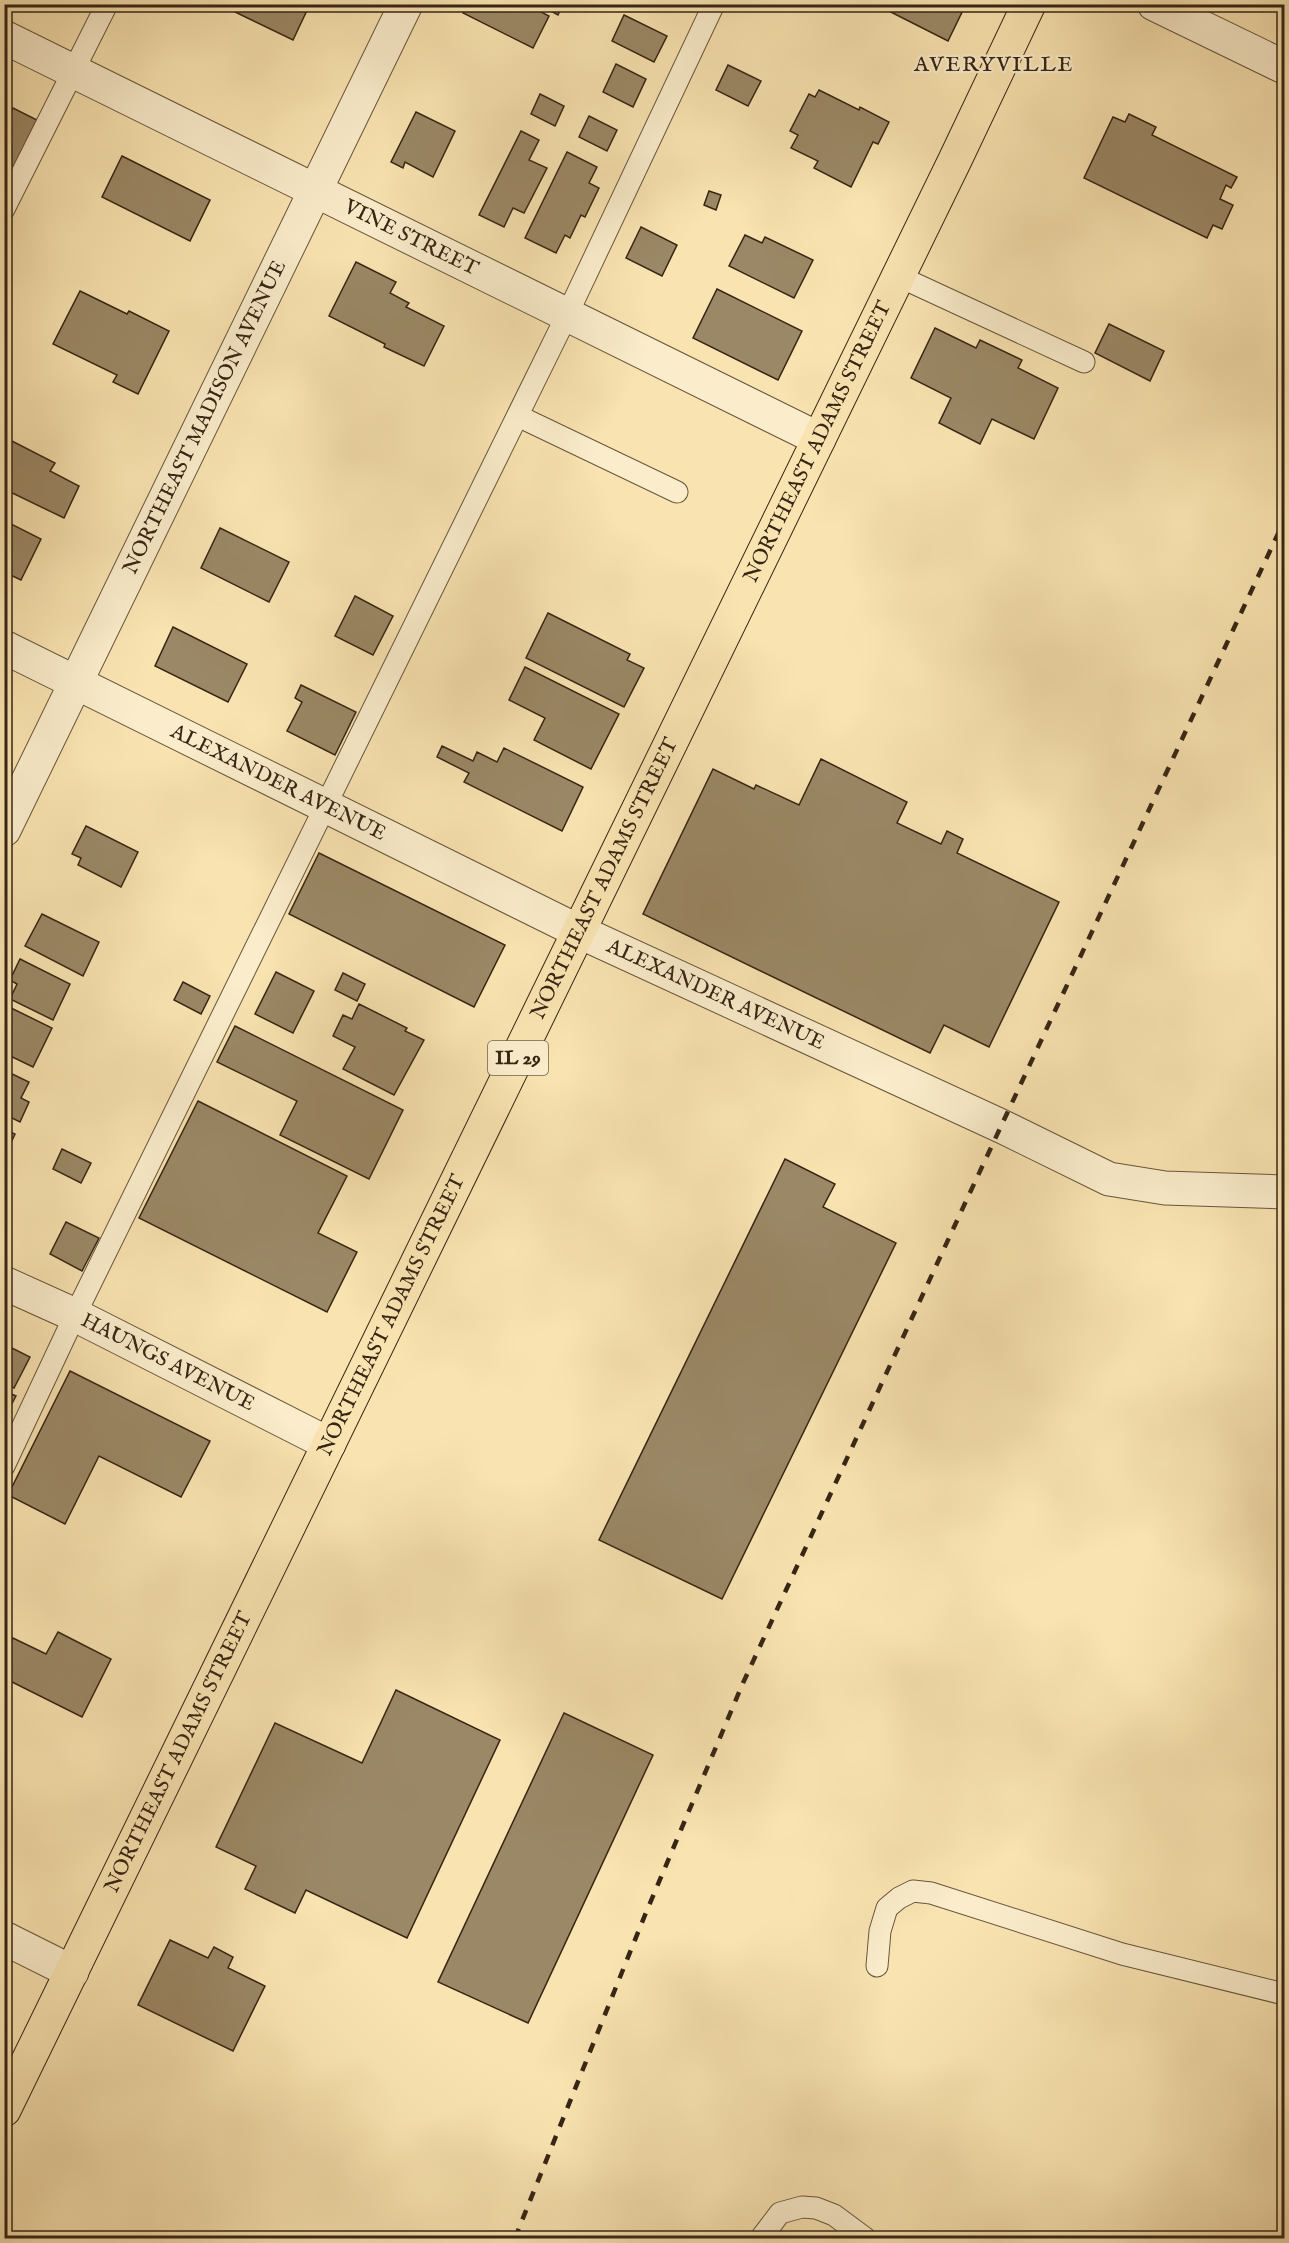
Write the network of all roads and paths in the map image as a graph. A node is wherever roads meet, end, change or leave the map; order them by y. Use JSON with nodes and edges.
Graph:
{"nodes":[{"id":1,"x":107,"y":4,"type":"edge"},
{"id":2,"x":406,"y":4,"type":"edge"},
{"id":3,"x":714,"y":4,"type":"edge"},
{"id":4,"x":1029,"y":4,"type":"edge"},
{"id":5,"x":1154,"y":4,"type":"edge"},
{"id":6,"x":4,"y":38,"type":"edge"},
{"id":7,"x":1284,"y":67,"type":"edge"},
{"id":8,"x":74,"y":72,"type":"junction"},
{"id":9,"x":314,"y":192,"type":"junction"},
{"id":10,"x":4,"y":209,"type":"edge"},
{"id":11,"x":898,"y":276,"type":"junction"},
{"id":12,"x":567,"y":315,"type":"junction"},
{"id":13,"x":1083,"y":362,"type":"dead end"},
{"id":14,"x":518,"y":416,"type":"junction"},
{"id":15,"x":819,"y":439,"type":"junction"},
{"id":16,"x":677,"y":492,"type":"dead end"},
{"id":17,"x":4,"y":647,"type":"edge"},
{"id":18,"x":75,"y":682,"type":"junction"},
{"id":19,"x":326,"y":807,"type":"junction"},
{"id":20,"x":4,"y":830,"type":"edge"},
{"id":21,"x":580,"y":932,"type":"junction"},
{"id":22,"x":1284,"y":1192,"type":"edge"},
{"id":23,"x":4,"y":1283,"type":"edge"},
{"id":24,"x":75,"y":1315,"type":"junction"},
{"id":25,"x":329,"y":1444,"type":"junction"},
{"id":26,"x":4,"y":1466,"type":"edge"},
{"id":27,"x":4,"y":1938,"type":"edge"},
{"id":28,"x":877,"y":1966,"type":"dead end"},
{"id":29,"x":72,"y":1972,"type":"junction"},
{"id":30,"x":1284,"y":1994,"type":"edge"},
{"id":31,"x":4,"y":2110,"type":"edge"},
{"id":32,"x":761,"y":2238,"type":"edge"},
{"id":33,"x":865,"y":2238,"type":"edge"}],
"edges":[{"from":1,"to":8,"type":"lane"},
{"from":2,"to":9,"type":"street","name":"NORTHEAST MADISON AVENUE"},
{"from":3,"to":12,"type":"lane"},
{"from":4,"to":11,"type":"main road","name":"NORTHEAST ADAMS STREET","number":"IL 29"},
{"from":5,"to":7,"type":"street"},
{"from":6,"to":8,"type":"street","name":"VINE STREET"},
{"from":8,"to":9,"type":"street","name":"VINE STREET"},
{"from":8,"to":10,"type":"lane"},
{"from":9,"to":12,"type":"street","name":"VINE STREET"},
{"from":9,"to":18,"type":"street","name":"NORTHEAST MADISON AVENUE"},
{"from":11,"to":13,"type":"lane"},
{"from":11,"to":15,"type":"main road","name":"NORTHEAST ADAMS STREET","number":"IL 29"},
{"from":12,"to":14,"type":"lane"},
{"from":12,"to":15,"type":"street","name":"VINE STREET"},
{"from":14,"to":16,"type":"lane"},
{"from":14,"to":19,"type":"lane"},
{"from":15,"to":21,"type":"main road","name":"NORTHEAST ADAMS STREET","number":"IL 29"},
{"from":17,"to":18,"type":"street","name":"ALEXANDER AVENUE"},
{"from":18,"to":19,"type":"street","name":"ALEXANDER AVENUE"},
{"from":18,"to":20,"type":"street","name":"NORTHEAST MADISON AVENUE"},
{"from":19,"to":21,"type":"street","name":"ALEXANDER AVENUE"},
{"from":19,"to":24,"type":"lane"},
{"from":21,"to":22,"type":"street","name":"ALEXANDER AVENUE"},
{"from":21,"to":25,"type":"main road","name":"NORTHEAST ADAMS STREET","number":"IL 29"},
{"from":23,"to":24,"type":"street","name":"HAUNGS AVENUE"},
{"from":24,"to":25,"type":"street","name":"HAUNGS AVENUE"},
{"from":24,"to":26,"type":"lane"},
{"from":25,"to":29,"type":"main road","name":"NORTHEAST ADAMS STREET","number":"IL 29"},
{"from":27,"to":29,"type":"street"},
{"from":28,"to":30,"type":"lane"},
{"from":29,"to":31,"type":"main road","name":"NORTHEAST ADAMS STREET","number":"IL 29"},
{"from":32,"to":33,"type":"lane"}]}
